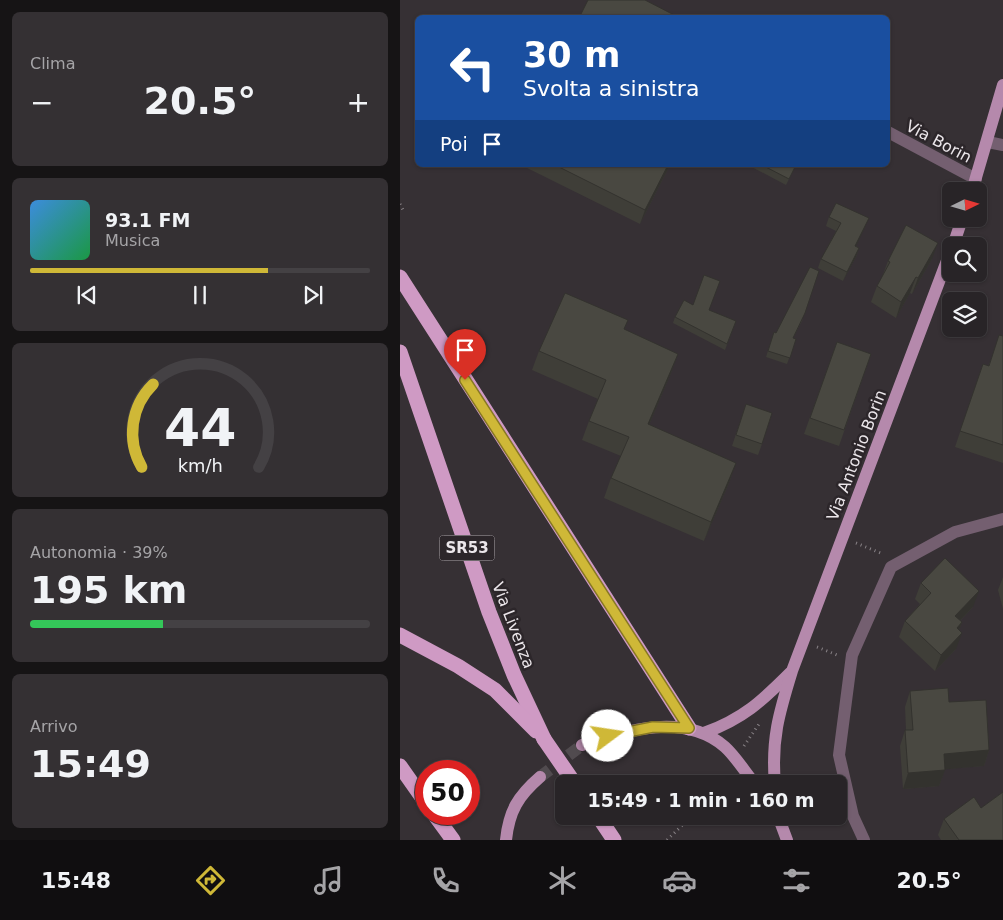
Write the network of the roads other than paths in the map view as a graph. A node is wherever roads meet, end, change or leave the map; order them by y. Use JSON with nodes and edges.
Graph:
{"nodes":[{"id":1,"x":1003,"y":84,"type":"edge"},
{"id":2,"x":890,"y":133,"type":"edge"},
{"id":3,"x":988,"y":142,"type":"junction"},
{"id":4,"x":1003,"y":144,"type":"edge"},
{"id":5,"x":969,"y":182,"type":"edge"},
{"id":6,"x":975,"y":182,"type":"edge"},
{"id":7,"x":942,"y":274,"type":"edge"},
{"id":8,"x":400,"y":277,"type":"edge"},
{"id":9,"x":400,"y":352,"type":"edge"},
{"id":10,"x":1003,"y":519,"type":"edge"},
{"id":11,"x":400,"y":635,"type":"edge"},
{"id":12,"x":792,"y":671,"type":"junction"},
{"id":13,"x":689,"y":728,"type":"junction"},
{"id":14,"x":704,"y":732,"type":"junction"},
{"id":15,"x":544,"y":739,"type":"junction"},
{"id":16,"x":582,"y":746,"type":"tunnel mouth"},
{"id":17,"x":400,"y":766,"type":"edge"},
{"id":18,"x":569,"y":775,"type":"edge"},
{"id":19,"x":748,"y":775,"type":"edge"},
{"id":20,"x":774,"y":775,"type":"edge"},
{"id":21,"x":540,"y":777,"type":"tunnel mouth"},
{"id":22,"x":415,"y":787,"type":"edge"},
{"id":23,"x":442,"y":825,"type":"edge"},
{"id":24,"x":604,"y":825,"type":"edge"},
{"id":25,"x":781,"y":825,"type":"edge"},
{"id":26,"x":453,"y":840,"type":"edge"},
{"id":27,"x":506,"y":840,"type":"edge"},
{"id":28,"x":614,"y":840,"type":"edge"},
{"id":29,"x":787,"y":840,"type":"edge"},
{"id":30,"x":864,"y":840,"type":"edge"}],
"edges":[{"from":1,"to":3,"type":"main road"},
{"from":2,"to":5,"type":"street","name":"Via Borin"},
{"from":3,"to":4,"type":"street"},
{"from":3,"to":6,"type":"main road"},
{"from":7,"to":12,"type":"main road","name":"Via Antonio Borin"},
{"from":8,"to":13,"type":"highway"},
{"from":9,"to":15,"type":"highway","name":"Via Livenza","number":"SR53"},
{"from":10,"to":30,"type":"street"},
{"from":11,"to":15,"type":"highway","number":"SR53"},
{"from":12,"to":14,"type":"main road","name":"Via Antonio Borin"},
{"from":12,"to":20,"type":"main road","name":"Via Antonio Borin"},
{"from":13,"to":14,"type":"main road"},
{"from":13,"to":16,"type":"main road"},
{"from":14,"to":19,"type":"main road"},
{"from":15,"to":18,"type":"highway","number":"SR53","bridge":true},
{"from":17,"to":22,"type":"highway"},
{"from":21,"to":27,"type":"main road"},
{"from":23,"to":26,"type":"highway"},
{"from":24,"to":28,"type":"highway"},
{"from":25,"to":29,"type":"main road"}]}
